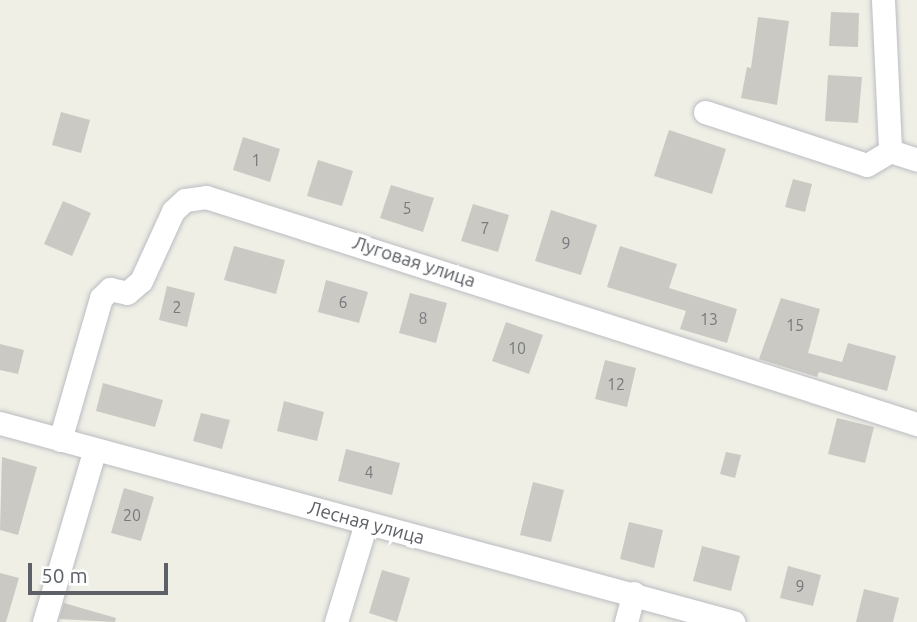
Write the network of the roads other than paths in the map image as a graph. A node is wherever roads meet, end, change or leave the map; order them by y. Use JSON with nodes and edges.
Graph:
{"nodes":[{"id":1,"x":883,"y":0,"type":"edge"},
{"id":2,"x":705,"y":112,"type":"dead end"},
{"id":3,"x":890,"y":151,"type":"junction"},
{"id":4,"x":917,"y":160,"type":"edge"},
{"id":5,"x":0,"y":423,"type":"edge"},
{"id":6,"x":917,"y":424,"type":"edge"},
{"id":7,"x":60,"y":440,"type":"junction"},
{"id":8,"x":95,"y":449,"type":"junction"},
{"id":9,"x":366,"y":523,"type":"junction"},
{"id":10,"x":634,"y":593,"type":"junction"},
{"id":11,"x":44,"y":622,"type":"edge"},
{"id":12,"x":336,"y":622,"type":"edge"},
{"id":13,"x":626,"y":622,"type":"edge"},
{"id":14,"x":733,"y":622,"type":"edge"}],
"edges":[{"from":1,"to":3,"type":"street"},
{"from":2,"to":3,"type":"street"},
{"from":3,"to":4,"type":"street"},
{"from":5,"to":7,"type":"street","name":"Лесная улица"},
{"from":6,"to":7,"type":"street","name":"Луговая улица"},
{"from":7,"to":8,"type":"street","name":"Лесная улица"},
{"from":8,"to":9,"type":"street","name":"Лесная улица"},
{"from":8,"to":11,"type":"street"},
{"from":9,"to":10,"type":"street","name":"Лесная улица"},
{"from":9,"to":12,"type":"street"},
{"from":10,"to":13,"type":"street"},
{"from":10,"to":14,"type":"street","name":"Лесная улица"}]}
